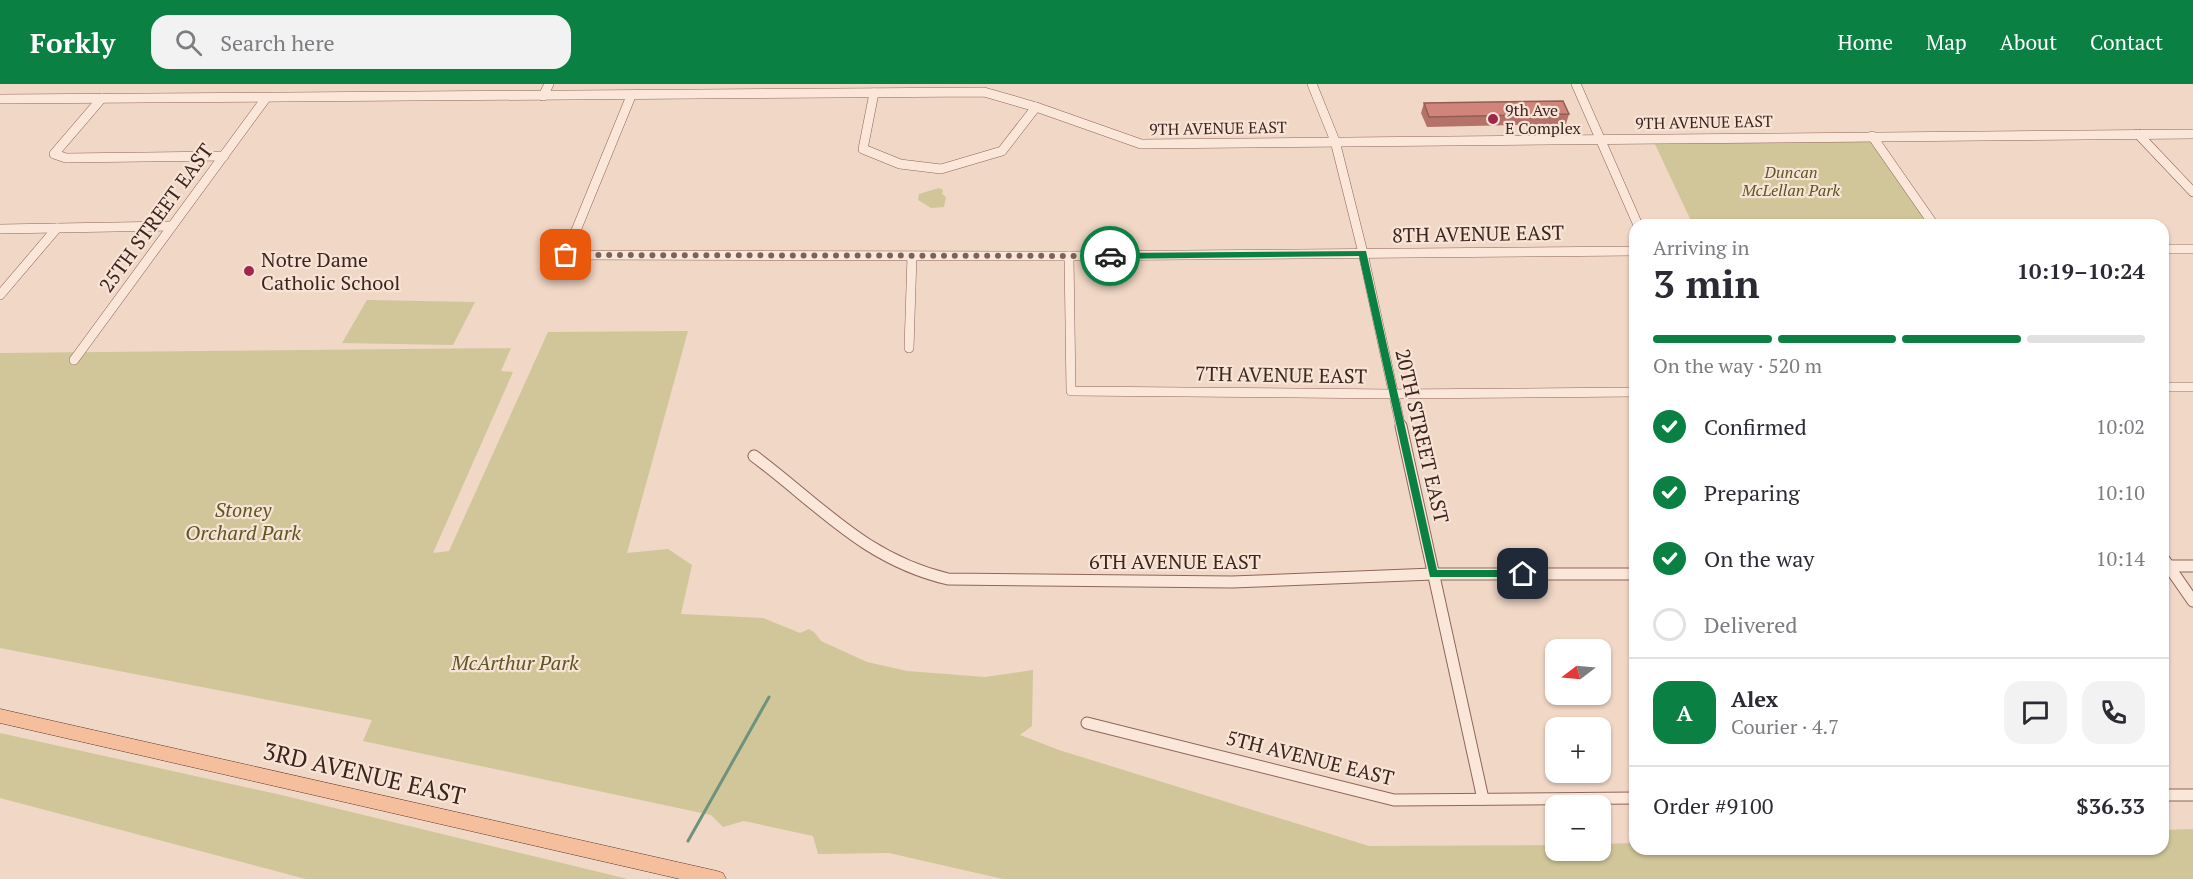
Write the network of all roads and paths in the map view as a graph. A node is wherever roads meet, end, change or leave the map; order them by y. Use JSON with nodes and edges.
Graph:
{"nodes":[{"id":1,"x":549,"y":84,"type":"edge"},
{"id":2,"x":703,"y":84,"type":"edge"},
{"id":3,"x":781,"y":84,"type":"edge"},
{"id":4,"x":859,"y":84,"type":"edge"},
{"id":5,"x":1312,"y":84,"type":"edge"},
{"id":6,"x":1576,"y":84,"type":"edge"},
{"id":7,"x":857,"y":93,"type":"junction"},
{"id":8,"x":874,"y":93,"type":"junction"},
{"id":9,"x":778,"y":94,"type":"junction"},
{"id":10,"x":699,"y":95,"type":"junction"},
{"id":11,"x":543,"y":96,"type":"junction"},
{"id":12,"x":631,"y":96,"type":"junction"},
{"id":13,"x":102,"y":98,"type":"junction"},
{"id":14,"x":266,"y":98,"type":"junction"},
{"id":15,"x":0,"y":99,"type":"edge"},
{"id":16,"x":1036,"y":107,"type":"junction"},
{"id":17,"x":2138,"y":134,"type":"junction"},
{"id":18,"x":2193,"y":134,"type":"edge"},
{"id":19,"x":1872,"y":136,"type":"junction"},
{"id":20,"x":1601,"y":138,"type":"junction"},
{"id":21,"x":1335,"y":141,"type":"junction"},
{"id":22,"x":224,"y":156,"type":"junction"},
{"id":23,"x":2193,"y":192,"type":"edge"},
{"id":24,"x":1635,"y":219,"type":"edge"},
{"id":25,"x":1930,"y":219,"type":"edge"},
{"id":26,"x":172,"y":226,"type":"junction"},
{"id":27,"x":57,"y":228,"type":"junction"},
{"id":28,"x":0,"y":229,"type":"edge"},
{"id":29,"x":2169,"y":249,"type":"edge"},
{"id":30,"x":2193,"y":249,"type":"edge"},
{"id":31,"x":1629,"y":251,"type":"edge"},
{"id":32,"x":1363,"y":253,"type":"junction"},
{"id":33,"x":912,"y":256,"type":"junction"},
{"id":34,"x":1070,"y":256,"type":"junction"},
{"id":35,"x":0,"y":295,"type":"edge"},
{"id":36,"x":909,"y":348,"type":"dead end"},
{"id":37,"x":74,"y":360,"type":"dead end"},
{"id":38,"x":2169,"y":387,"type":"edge"},
{"id":39,"x":2193,"y":387,"type":"edge"},
{"id":40,"x":1629,"y":392,"type":"edge"},
{"id":41,"x":1393,"y":394,"type":"junction"},
{"id":42,"x":754,"y":456,"type":"dead end"},
{"id":43,"x":2169,"y":563,"type":"edge"},
{"id":44,"x":2193,"y":566,"type":"edge"},
{"id":45,"x":2169,"y":568,"type":"edge"},
{"id":46,"x":1433,"y":574,"type":"junction"},
{"id":47,"x":1629,"y":574,"type":"edge"},
{"id":48,"x":2193,"y":601,"type":"edge"},
{"id":49,"x":0,"y":716,"type":"edge"},
{"id":50,"x":1087,"y":723,"type":"dead end"},
{"id":51,"x":2169,"y":795,"type":"edge"},
{"id":52,"x":2193,"y":795,"type":"edge"},
{"id":53,"x":1629,"y":798,"type":"edge"},
{"id":54,"x":1483,"y":799,"type":"junction"},
{"id":55,"x":717,"y":879,"type":"edge"}],
"edges":[{"from":1,"to":11,"type":"street"},
{"from":2,"to":10,"type":"street"},
{"from":3,"to":9,"type":"street"},
{"from":4,"to":7,"type":"street"},
{"from":5,"to":21,"type":"street","name":"20TH STREET EAST"},
{"from":6,"to":20,"type":"street"},
{"from":7,"to":8,"type":"street","name":"9TH AVENUE EAST"},
{"from":7,"to":9,"type":"street","name":"9TH AVENUE EAST"},
{"from":8,"to":16,"type":"street","name":"9TH AVENUE EAST"},
{"from":8,"to":16,"type":"street"},
{"from":9,"to":10,"type":"street","name":"9TH AVENUE EAST"},
{"from":10,"to":12,"type":"street","name":"9TH AVENUE EAST"},
{"from":11,"to":12,"type":"street","name":"9TH AVENUE EAST"},
{"from":11,"to":14,"type":"street","name":"9TH AVENUE EAST"},
{"from":12,"to":33,"type":"street","name":"8TH AVENUE EAST"},
{"from":13,"to":14,"type":"street","name":"9TH AVENUE EAST"},
{"from":13,"to":15,"type":"street","name":"9TH AVENUE EAST"},
{"from":13,"to":22,"type":"street"},
{"from":14,"to":22,"type":"street","name":"25TH STREET EAST"},
{"from":16,"to":21,"type":"street","name":"9TH AVENUE EAST"},
{"from":17,"to":18,"type":"street","name":"9TH AVENUE EAST"},
{"from":17,"to":19,"type":"street","name":"9TH AVENUE EAST"},
{"from":17,"to":23,"type":"street"},
{"from":19,"to":20,"type":"street","name":"9TH AVENUE EAST"},
{"from":19,"to":25,"type":"street"},
{"from":20,"to":21,"type":"street","name":"9TH AVENUE EAST"},
{"from":20,"to":24,"type":"street"},
{"from":21,"to":32,"type":"street","name":"20TH STREET EAST"},
{"from":22,"to":26,"type":"street","name":"25TH STREET EAST"},
{"from":26,"to":27,"type":"street"},
{"from":26,"to":37,"type":"street","name":"25TH STREET EAST"},
{"from":27,"to":28,"type":"street"},
{"from":27,"to":35,"type":"street"},
{"from":29,"to":30,"type":"street"},
{"from":31,"to":32,"type":"street","name":"8TH AVENUE EAST"},
{"from":32,"to":34,"type":"street","name":"8TH AVENUE EAST"},
{"from":32,"to":41,"type":"street","name":"20TH STREET EAST"},
{"from":33,"to":34,"type":"street","name":"8TH AVENUE EAST"},
{"from":33,"to":36,"type":"street"},
{"from":34,"to":41,"type":"street","name":"7TH AVENUE EAST"},
{"from":38,"to":39,"type":"street"},
{"from":40,"to":41,"type":"street","name":"7TH AVENUE EAST"},
{"from":41,"to":46,"type":"street","name":"20TH STREET EAST"},
{"from":42,"to":46,"type":"street","name":"6TH AVENUE EAST"},
{"from":43,"to":44,"type":"street"},
{"from":45,"to":48,"type":"street"},
{"from":46,"to":47,"type":"street","name":"6TH AVENUE EAST"},
{"from":46,"to":54,"type":"street","name":"20TH STREET EAST"},
{"from":49,"to":55,"type":"main road","name":"3RD AVENUE EAST"},
{"from":50,"to":54,"type":"street","name":"5TH AVENUE EAST"},
{"from":51,"to":52,"type":"street"},
{"from":53,"to":54,"type":"street","name":"5TH AVENUE EAST"}]}
